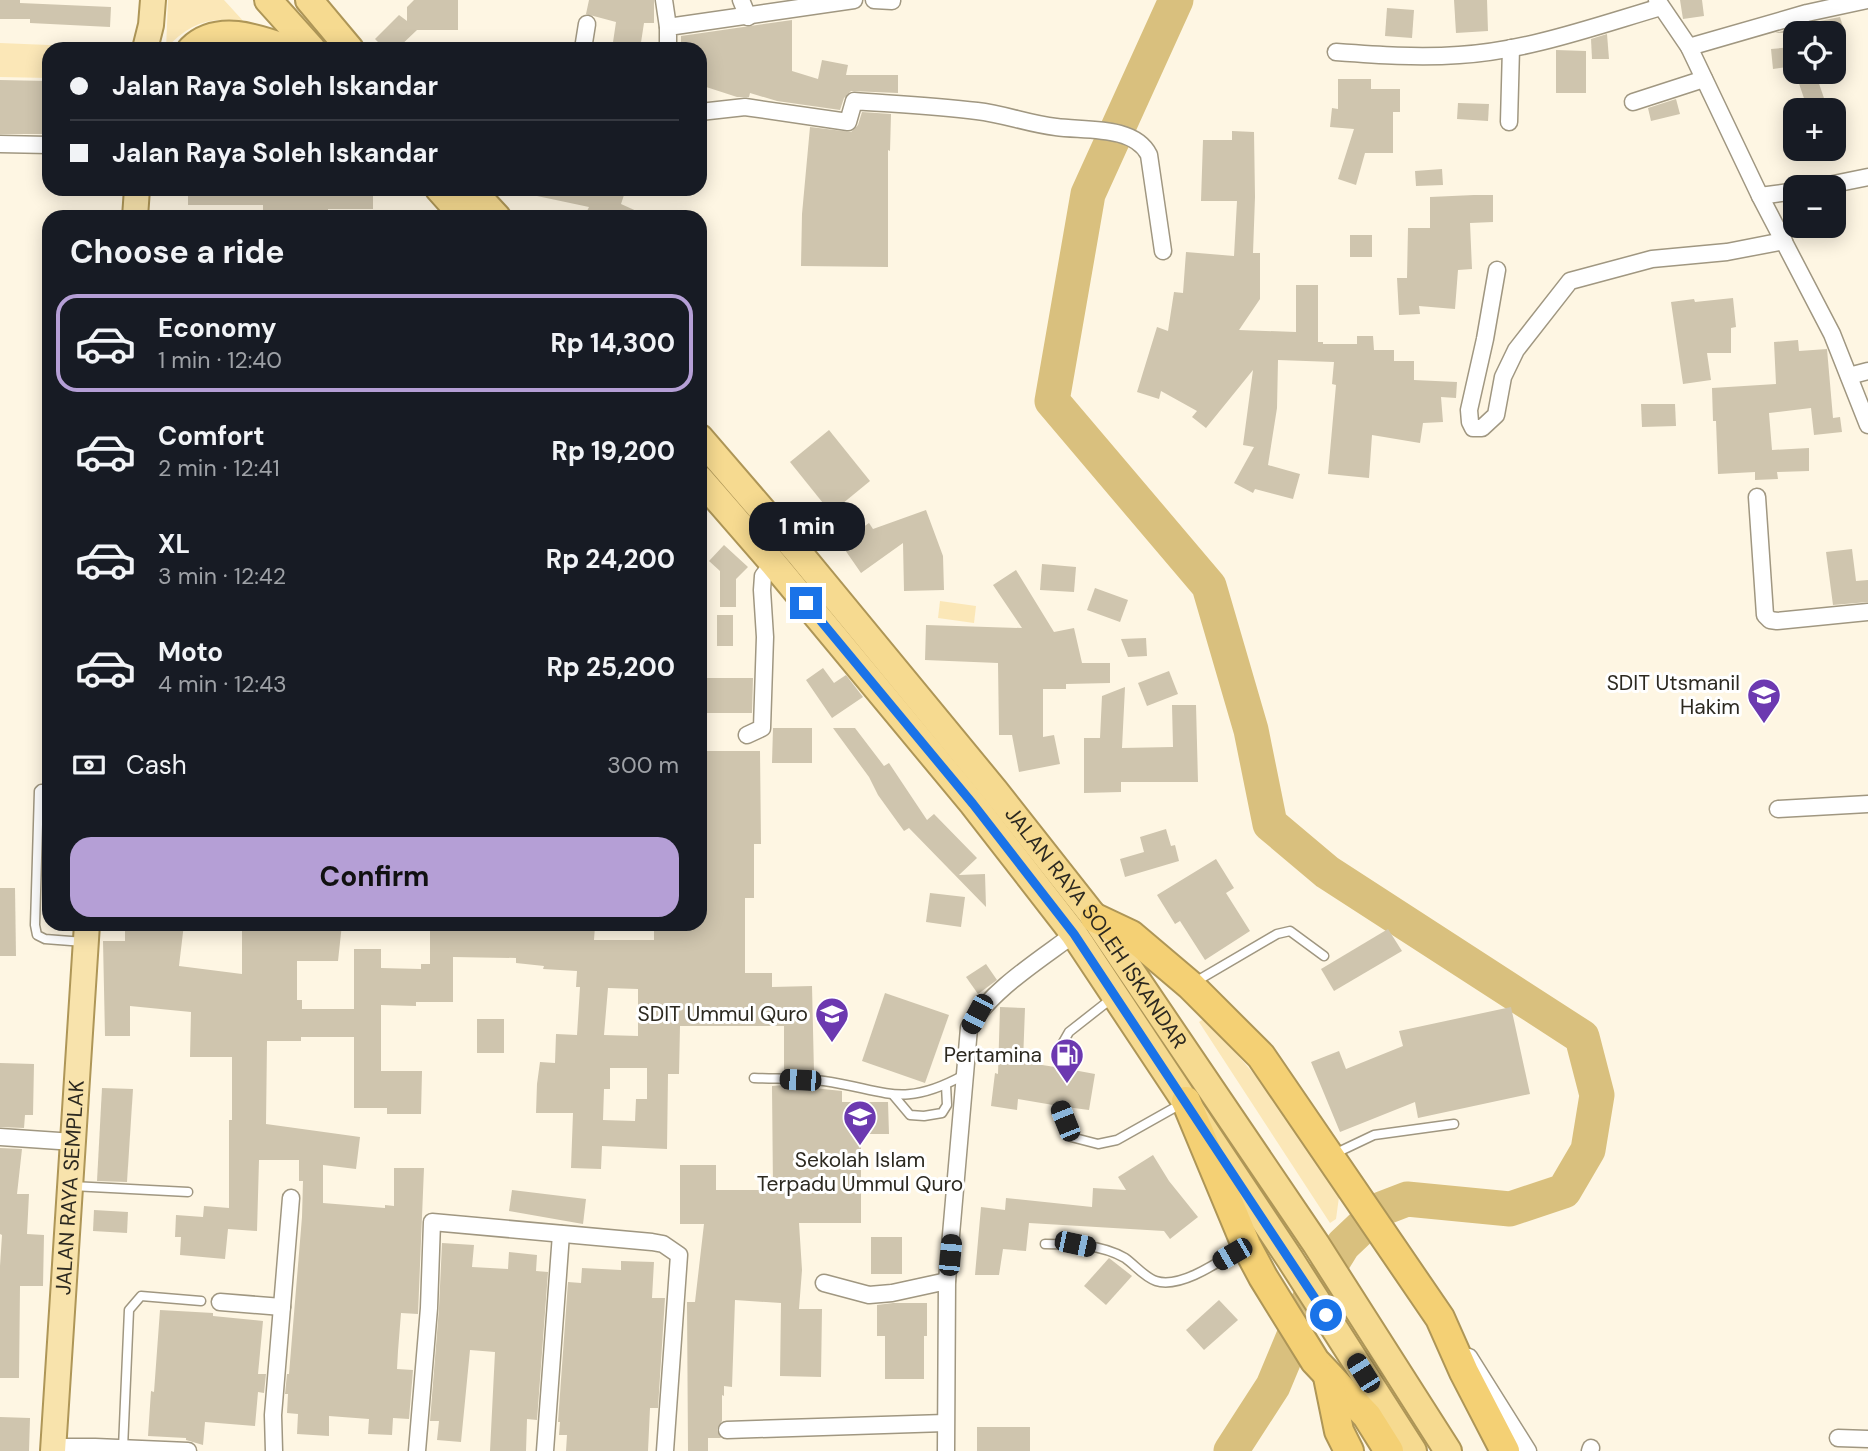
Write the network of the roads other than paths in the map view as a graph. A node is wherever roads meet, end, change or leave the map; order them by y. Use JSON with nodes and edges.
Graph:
{"nodes":[{"id":1,"x":138,"y":0,"type":"edge"},
{"id":2,"x":153,"y":0,"type":"edge"},
{"id":3,"x":268,"y":0,"type":"edge"},
{"id":4,"x":309,"y":0,"type":"edge"},
{"id":5,"x":664,"y":0,"type":"edge"},
{"id":6,"x":741,"y":0,"type":"edge"},
{"id":7,"x":854,"y":0,"type":"edge"},
{"id":8,"x":874,"y":0,"type":"edge"},
{"id":9,"x":1867,"y":0,"type":"edge"},
{"id":10,"x":892,"y":1,"type":"edge"},
{"id":11,"x":1659,"y":4,"type":"edge"},
{"id":12,"x":748,"y":17,"type":"junction"},
{"id":13,"x":587,"y":24,"type":"dead end"},
{"id":14,"x":668,"y":27,"type":"junction"},
{"id":15,"x":143,"y":42,"type":"edge"},
{"id":16,"x":145,"y":42,"type":"edge"},
{"id":17,"x":198,"y":42,"type":"edge"},
{"id":18,"x":270,"y":42,"type":"edge"},
{"id":19,"x":306,"y":42,"type":"edge"},
{"id":20,"x":344,"y":42,"type":"edge"},
{"id":21,"x":584,"y":42,"type":"edge"},
{"id":22,"x":667,"y":42,"type":"edge"},
{"id":23,"x":1689,"y":47,"type":"junction"},
{"id":24,"x":1511,"y":48,"type":"junction"},
{"id":25,"x":1336,"y":52,"type":"dead end"},
{"id":26,"x":1704,"y":79,"type":"junction"},
{"id":27,"x":1633,"y":102,"type":"dead end"},
{"id":28,"x":707,"y":111,"type":"edge"},
{"id":29,"x":1509,"y":122,"type":"dead end"},
{"id":30,"x":0,"y":144,"type":"edge"},
{"id":31,"x":42,"y":145,"type":"edge"},
{"id":32,"x":1868,"y":177,"type":"edge"},
{"id":33,"x":1846,"y":181,"type":"edge"},
{"id":34,"x":1783,"y":193,"type":"edge"},
{"id":35,"x":445,"y":196,"type":"edge"},
{"id":36,"x":478,"y":196,"type":"edge"},
{"id":37,"x":1760,"y":196,"type":"junction"},
{"id":38,"x":458,"y":210,"type":"edge"},
{"id":39,"x":490,"y":210,"type":"edge"},
{"id":40,"x":1784,"y":241,"type":"junction"},
{"id":41,"x":1163,"y":251,"type":"dead end"},
{"id":42,"x":1497,"y":270,"type":"dead end"},
{"id":43,"x":1868,"y":371,"type":"edge"},
{"id":44,"x":1849,"y":376,"type":"junction"},
{"id":45,"x":1868,"y":425,"type":"edge"},
{"id":46,"x":707,"y":446,"type":"edge"},
{"id":47,"x":707,"y":487,"type":"edge"},
{"id":48,"x":1756,"y":497,"type":"dead end"},
{"id":49,"x":773,"y":563,"type":"junction"},
{"id":50,"x":1868,"y":612,"type":"edge"},
{"id":51,"x":747,"y":735,"type":"dead end"},
{"id":52,"x":42,"y":789,"type":"edge"},
{"id":53,"x":1868,"y":804,"type":"edge"},
{"id":54,"x":1779,"y":809,"type":"dead end"},
{"id":55,"x":1084,"y":926,"type":"junction"},
{"id":56,"x":86,"y":933,"type":"edge"},
{"id":57,"x":1324,"y":956,"type":"dead end"},
{"id":58,"x":1190,"y":985,"type":"junction"},
{"id":59,"x":1114,"y":996,"type":"junction"},
{"id":60,"x":1062,"y":1068,"type":"dead end"},
{"id":61,"x":966,"y":1073,"type":"junction"},
{"id":62,"x":754,"y":1078,"type":"dead end"},
{"id":63,"x":946,"y":1085,"type":"junction"},
{"id":64,"x":894,"y":1096,"type":"junction"},
{"id":65,"x":1186,"y":1101,"type":"junction"},
{"id":66,"x":1059,"y":1106,"type":"dead end"},
{"id":67,"x":1454,"y":1124,"type":"dead end"},
{"id":68,"x":0,"y":1137,"type":"edge"},
{"id":69,"x":74,"y":1142,"type":"junction"},
{"id":70,"x":1331,"y":1155,"type":"junction"},
{"id":71,"x":71,"y":1185,"type":"junction"},
{"id":72,"x":188,"y":1192,"type":"dead end"},
{"id":73,"x":291,"y":1198,"type":"dead end"},
{"id":74,"x":561,"y":1234,"type":"junction"},
{"id":75,"x":1045,"y":1244,"type":"dead end"},
{"id":76,"x":1246,"y":1245,"type":"junction"},
{"id":77,"x":947,"y":1280,"type":"junction"},
{"id":78,"x":824,"y":1283,"type":"dead end"},
{"id":79,"x":201,"y":1301,"type":"dead end"},
{"id":80,"x":220,"y":1302,"type":"dead end"},
{"id":81,"x":282,"y":1307,"type":"junction"},
{"id":82,"x":1438,"y":1315,"type":"junction"},
{"id":83,"x":1322,"y":1369,"type":"junction"},
{"id":84,"x":945,"y":1423,"type":"junction"},
{"id":85,"x":727,"y":1430,"type":"dead end"},
{"id":86,"x":1838,"y":1438,"type":"dead end"},
{"id":87,"x":1868,"y":1439,"type":"edge"},
{"id":88,"x":53,"y":1449,"type":"edge"},
{"id":89,"x":123,"y":1449,"type":"edge"},
{"id":90,"x":188,"y":1451,"type":"edge"},
{"id":91,"x":274,"y":1451,"type":"edge"},
{"id":92,"x":417,"y":1451,"type":"edge"},
{"id":93,"x":545,"y":1451,"type":"edge"},
{"id":94,"x":665,"y":1451,"type":"edge"},
{"id":95,"x":946,"y":1451,"type":"edge"},
{"id":96,"x":1349,"y":1451,"type":"edge"},
{"id":97,"x":1389,"y":1451,"type":"edge"},
{"id":98,"x":1413,"y":1451,"type":"edge"},
{"id":99,"x":1448,"y":1451,"type":"edge"},
{"id":100,"x":1505,"y":1451,"type":"edge"},
{"id":101,"x":1528,"y":1451,"type":"edge"}],
"edges":[{"from":1,"to":15,"type":"main road"},
{"from":2,"to":16,"type":"main road"},
{"from":3,"to":19,"type":"highway"},
{"from":4,"to":20,"type":"highway"},
{"from":5,"to":14,"type":"street"},
{"from":6,"to":12,"type":"street"},
{"from":7,"to":12,"type":"street"},
{"from":8,"to":10,"type":"street"},
{"from":9,"to":23,"type":"street"},
{"from":11,"to":23,"type":"street"},
{"from":11,"to":24,"type":"street"},
{"from":12,"to":14,"type":"street"},
{"from":13,"to":21,"type":"street"},
{"from":14,"to":22,"type":"street"},
{"from":17,"to":18,"type":"highway"},
{"from":23,"to":26,"type":"street"},
{"from":24,"to":25,"type":"street"},
{"from":24,"to":29,"type":"street"},
{"from":26,"to":27,"type":"street"},
{"from":26,"to":37,"type":"street"},
{"from":28,"to":41,"type":"street"},
{"from":30,"to":31,"type":"street"},
{"from":32,"to":33,"type":"street"},
{"from":34,"to":37,"type":"street"},
{"from":35,"to":38,"type":"highway"},
{"from":36,"to":39,"type":"highway"},
{"from":37,"to":40,"type":"street"},
{"from":40,"to":42,"type":"street"},
{"from":40,"to":44,"type":"street"},
{"from":43,"to":44,"type":"street"},
{"from":44,"to":45,"type":"street"},
{"from":46,"to":55,"type":"highway","name":"JALAN RAYA SOLEH ISKANDAR"},
{"from":47,"to":49,"type":"highway","name":"JALAN RAYA SOLEH ISKANDAR"},
{"from":48,"to":50,"type":"street"},
{"from":49,"to":51,"type":"street"},
{"from":49,"to":55,"type":"highway","name":"JALAN RAYA SOLEH ISKANDAR"},
{"from":52,"to":56,"type":"lane"},
{"from":53,"to":54,"type":"street"},
{"from":55,"to":58,"type":"highway"},
{"from":55,"to":59,"type":"highway","name":"JALAN RAYA SOLEH ISKANDAR"},
{"from":55,"to":61,"type":"street"},
{"from":55,"to":99,"type":"highway","name":"JALAN RAYA SOLEH ISKANDAR"},
{"from":56,"to":69,"type":"main road","name":"JALAN RAYA SEMPLAK"},
{"from":57,"to":58,"type":"lane"},
{"from":58,"to":70,"type":"highway"},
{"from":59,"to":60,"type":"lane"},
{"from":59,"to":65,"type":"highway","name":"JALAN RAYA SOLEH ISKANDAR"},
{"from":61,"to":63,"type":"lane"},
{"from":61,"to":77,"type":"street"},
{"from":62,"to":64,"type":"lane"},
{"from":63,"to":64,"type":"lane"},
{"from":63,"to":64,"type":"lane"},
{"from":65,"to":66,"type":"lane"},
{"from":65,"to":76,"type":"highway"},
{"from":65,"to":98,"type":"highway","name":"JALAN RAYA SOLEH ISKANDAR"},
{"from":67,"to":70,"type":"lane"},
{"from":68,"to":69,"type":"street"},
{"from":69,"to":71,"type":"main road","name":"JALAN RAYA SEMPLAK"},
{"from":70,"to":82,"type":"highway"},
{"from":71,"to":72,"type":"lane"},
{"from":71,"to":88,"type":"main road","name":"JALAN RAYA SEMPLAK"},
{"from":73,"to":81,"type":"street"},
{"from":74,"to":92,"type":"street"},
{"from":74,"to":93,"type":"street"},
{"from":74,"to":94,"type":"street"},
{"from":75,"to":76,"type":"lane"},
{"from":76,"to":83,"type":"highway"},
{"from":77,"to":78,"type":"street"},
{"from":77,"to":84,"type":"street"},
{"from":79,"to":89,"type":"lane"},
{"from":80,"to":81,"type":"street"},
{"from":81,"to":91,"type":"street"},
{"from":82,"to":100,"type":"highway"},
{"from":82,"to":101,"type":"street"},
{"from":83,"to":96,"type":"highway"},
{"from":83,"to":97,"type":"highway"},
{"from":84,"to":85,"type":"street"},
{"from":84,"to":95,"type":"street"},
{"from":86,"to":87,"type":"street"},
{"from":88,"to":89,"type":"street"},
{"from":89,"to":90,"type":"street"}]}
